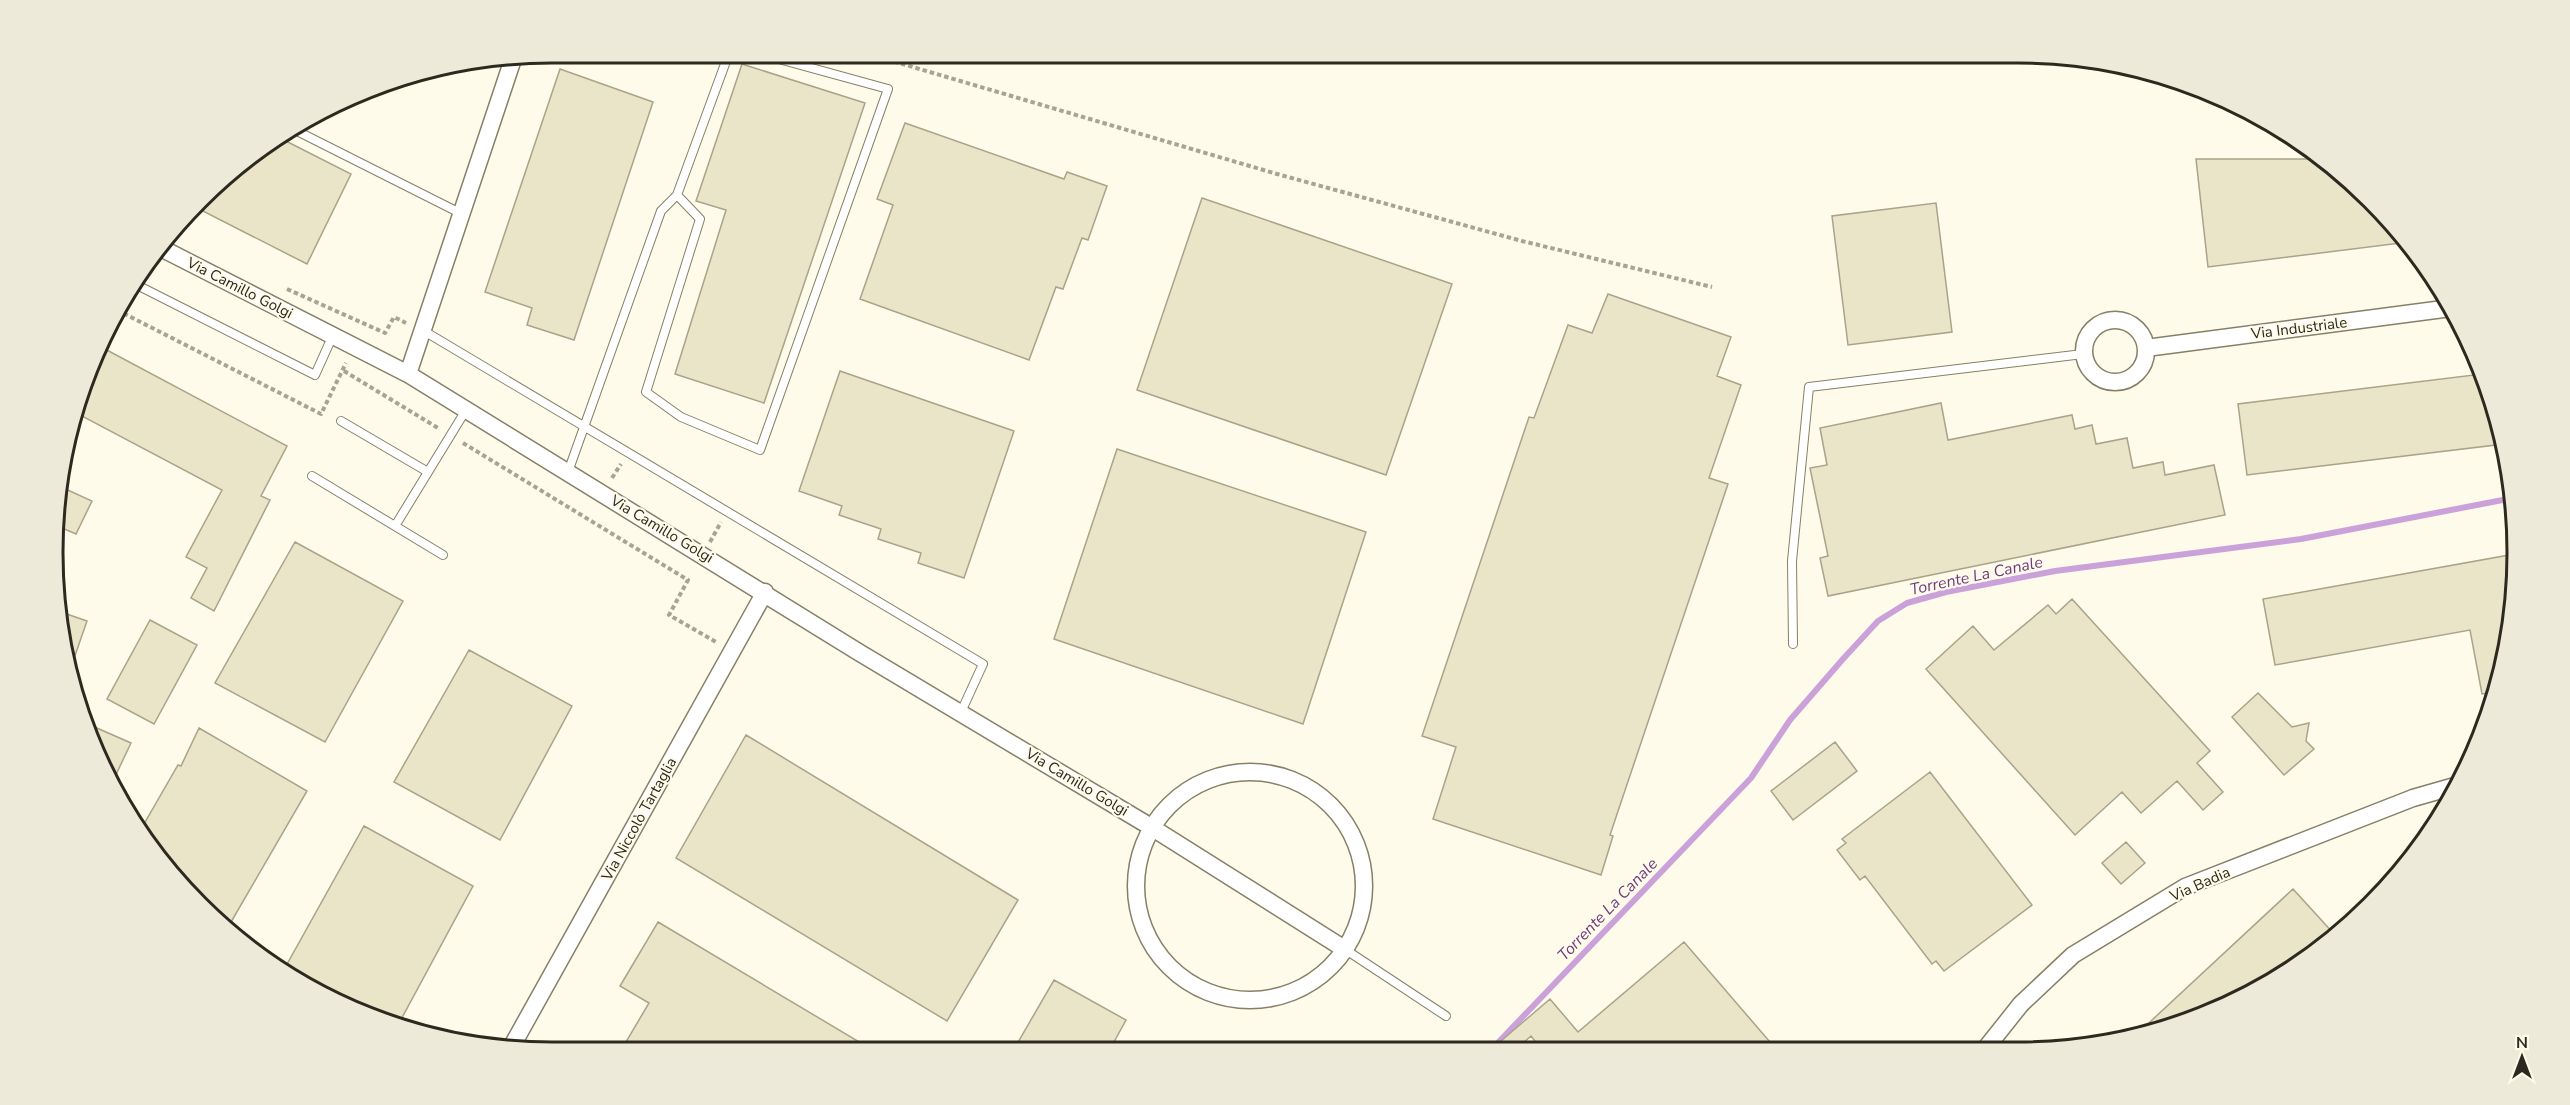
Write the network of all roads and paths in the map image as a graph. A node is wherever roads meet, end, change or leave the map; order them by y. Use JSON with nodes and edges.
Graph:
{"nodes":[{"id":1,"x":725,"y":63,"type":"edge"},
{"id":2,"x":797,"y":63,"type":"edge"},
{"id":3,"x":902,"y":63,"type":"edge"},
{"id":4,"x":511,"y":65,"type":"edge"},
{"id":5,"x":301,"y":133,"type":"edge"},
{"id":6,"x":677,"y":195,"type":"junction"},
{"id":7,"x":463,"y":215,"type":"junction"},
{"id":8,"x":167,"y":251,"type":"edge"},
{"id":9,"x":141,"y":287,"type":"edge"},
{"id":10,"x":1712,"y":287,"type":"dead end"},
{"id":11,"x":285,"y":288,"type":"dead end"},
{"id":12,"x":2442,"y":309,"type":"edge"},
{"id":13,"x":125,"y":314,"type":"edge"},
{"id":14,"x":404,"y":322,"type":"dead end"},
{"id":15,"x":424,"y":331,"type":"junction"},
{"id":16,"x":333,"y":335,"type":"junction"},
{"id":17,"x":352,"y":345,"type":"junction"},
{"id":18,"x":2146,"y":348,"type":"junction"},
{"id":19,"x":2083,"y":354,"type":"junction"},
{"id":20,"x":344,"y":371,"type":"junction"},
{"id":21,"x":408,"y":374,"type":"junction"},
{"id":22,"x":467,"y":409,"type":"junction"},
{"id":23,"x":341,"y":421,"type":"dead end"},
{"id":24,"x":585,"y":425,"type":"junction"},
{"id":25,"x":451,"y":436,"type":"junction"},
{"id":26,"x":628,"y":451,"type":"junction"},
{"id":27,"x":428,"y":472,"type":"junction"},
{"id":28,"x":568,"y":472,"type":"junction"},
{"id":29,"x":312,"y":476,"type":"dead end"},
{"id":30,"x":609,"y":484,"type":"dead end"},
{"id":31,"x":728,"y":510,"type":"junction"},
{"id":32,"x":592,"y":512,"type":"dead end"},
{"id":33,"x":588,"y":519,"type":"junction"},
{"id":34,"x":395,"y":526,"type":"junction"},
{"id":35,"x":708,"y":545,"type":"dead end"},
{"id":36,"x":443,"y":555,"type":"dead end"},
{"id":37,"x":765,"y":592,"type":"junction"},
{"id":38,"x":716,"y":642,"type":"dead end"},
{"id":39,"x":1793,"y":644,"type":"dead end"},
{"id":40,"x":961,"y":712,"type":"junction"},
{"id":41,"x":2446,"y":789,"type":"edge"},
{"id":42,"x":1151,"y":827,"type":"junction"},
{"id":43,"x":1346,"y":950,"type":"junction"},
{"id":44,"x":1446,"y":1016,"type":"dead end"},
{"id":45,"x":515,"y":1041,"type":"edge"},
{"id":46,"x":1991,"y":1042,"type":"edge"}],
"edges":[{"from":1,"to":6,"type":"lane"},
{"from":2,"to":6,"type":"lane"},
{"from":3,"to":10,"type":"path"},
{"from":4,"to":7,"type":"street"},
{"from":5,"to":7,"type":"lane"},
{"from":6,"to":24,"type":"lane"},
{"from":7,"to":15,"type":"street"},
{"from":8,"to":16,"type":"street","name":"Via Camillo Golgi"},
{"from":9,"to":16,"type":"lane"},
{"from":11,"to":14,"type":"path"},
{"from":12,"to":18,"type":"street","name":"Via Industriale"},
{"from":13,"to":20,"type":"path"},
{"from":15,"to":21,"type":"street"},
{"from":15,"to":24,"type":"lane"},
{"from":16,"to":17,"type":"street","name":"Via Camillo Golgi"},
{"from":17,"to":20,"type":"path"},
{"from":17,"to":21,"type":"street","name":"Via Camillo Golgi"},
{"from":18,"to":19,"type":"street"},
{"from":18,"to":19,"type":"street"},
{"from":19,"to":39,"type":"lane"},
{"from":20,"to":25,"type":"path"},
{"from":21,"to":22,"type":"street","name":"Via Camillo Golgi"},
{"from":22,"to":25,"type":"lane"},
{"from":22,"to":28,"type":"street","name":"Via Camillo Golgi"},
{"from":23,"to":27,"type":"lane"},
{"from":24,"to":26,"type":"lane"},
{"from":24,"to":28,"type":"lane"},
{"from":25,"to":27,"type":"lane"},
{"from":25,"to":33,"type":"path"},
{"from":26,"to":30,"type":"path"},
{"from":26,"to":31,"type":"lane"},
{"from":27,"to":34,"type":"lane"},
{"from":28,"to":37,"type":"street","name":"Via Camillo Golgi"},
{"from":29,"to":34,"type":"lane"},
{"from":31,"to":35,"type":"path"},
{"from":31,"to":40,"type":"lane"},
{"from":32,"to":33,"type":"path"},
{"from":33,"to":38,"type":"path"},
{"from":34,"to":36,"type":"lane"},
{"from":37,"to":40,"type":"street","name":"Via Camillo Golgi"},
{"from":37,"to":45,"type":"street","name":"Via Niccolò Tartaglia"},
{"from":40,"to":42,"type":"street","name":"Via Camillo Golgi"},
{"from":41,"to":46,"type":"street","name":"Via Badia"},
{"from":42,"to":43,"type":"street","name":"Via Camillo Golgi"},
{"from":42,"to":43,"type":"street"},
{"from":42,"to":43,"type":"street"},
{"from":43,"to":44,"type":"lane"}]}
